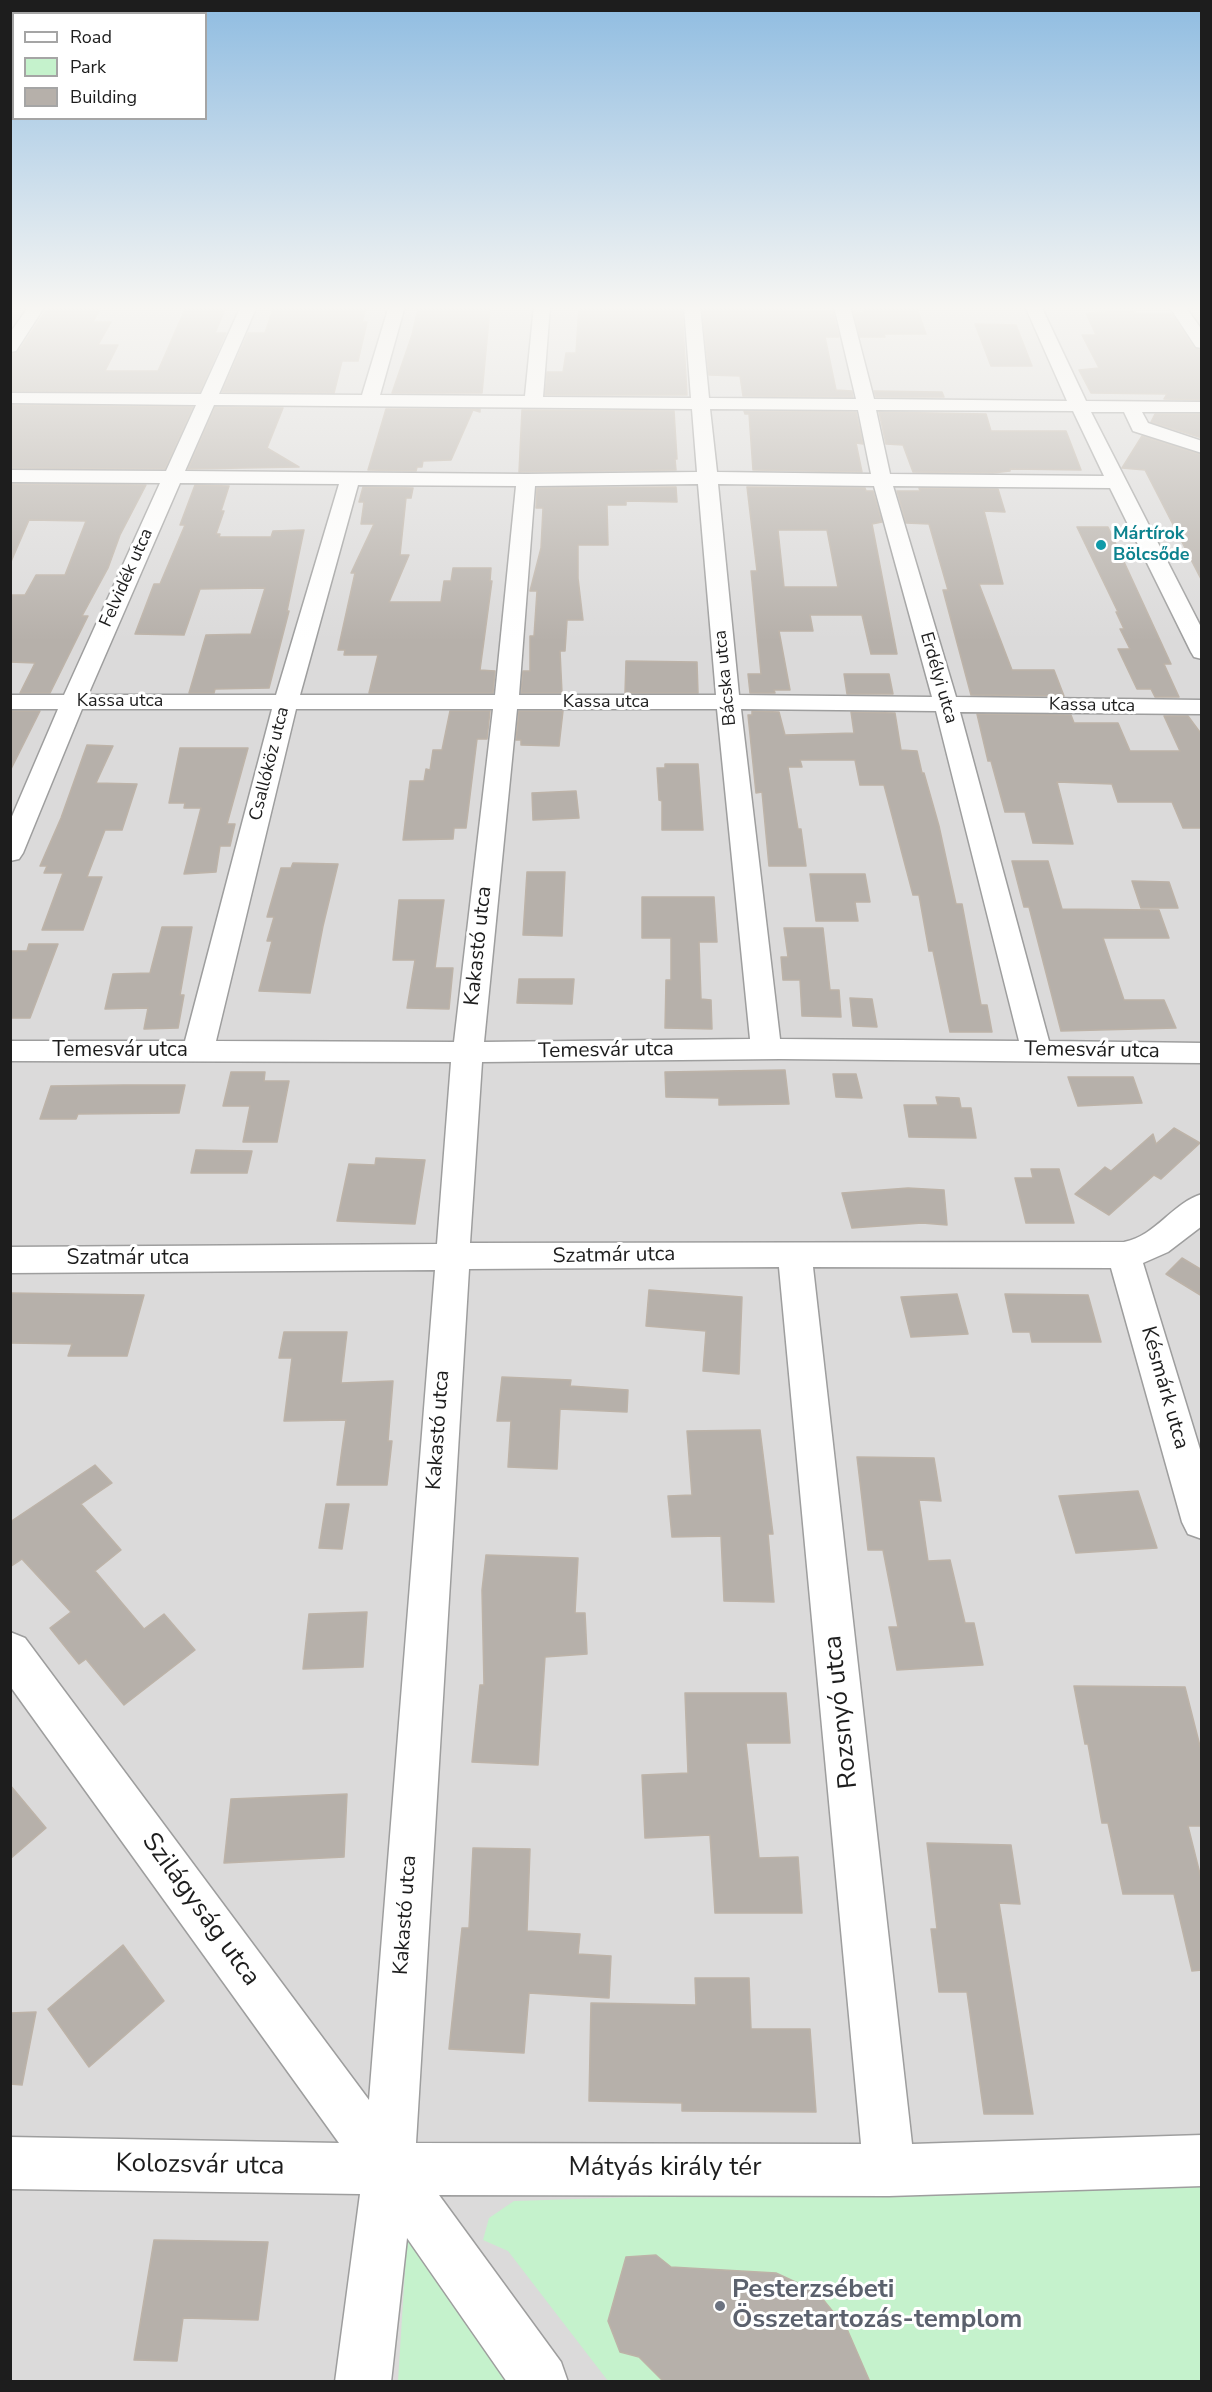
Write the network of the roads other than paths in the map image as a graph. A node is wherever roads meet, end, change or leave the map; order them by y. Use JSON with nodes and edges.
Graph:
{"nodes":[{"id":1,"x":199,"y":418,"type":"edge"},
{"id":2,"x":701,"y":418,"type":"edge"},
{"id":3,"x":869,"y":418,"type":"edge"},
{"id":4,"x":1085,"y":418,"type":"edge"},
{"id":5,"x":1127,"y":418,"type":"edge"},
{"id":6,"x":1140,"y":418,"type":"edge"},
{"id":7,"x":1092,"y":430,"type":"junction"},
{"id":8,"x":1202,"y":447,"type":"edge"},
{"id":9,"x":10,"y":476,"type":"edge"},
{"id":10,"x":172,"y":477,"type":"junction"},
{"id":11,"x":707,"y":478,"type":"junction"},
{"id":12,"x":350,"y":479,"type":"junction"},
{"id":13,"x":526,"y":480,"type":"junction"},
{"id":14,"x":882,"y":480,"type":"junction"},
{"id":15,"x":1118,"y":482,"type":"junction"},
{"id":16,"x":1196,"y":628,"type":"edge"},
{"id":17,"x":1202,"y":652,"type":"edge"},
{"id":18,"x":10,"y":702,"type":"edge"},
{"id":19,"x":73,"y":702,"type":"junction"},
{"id":20,"x":286,"y":702,"type":"junction"},
{"id":21,"x":728,"y":702,"type":"junction"},
{"id":22,"x":506,"y":703,"type":"junction"},
{"id":23,"x":946,"y":704,"type":"junction"},
{"id":24,"x":1202,"y":707,"type":"edge"},
{"id":25,"x":10,"y":853,"type":"edge"},
{"id":26,"x":765,"y":1050,"type":"junction"},
{"id":27,"x":1036,"y":1050,"type":"junction"},
{"id":28,"x":10,"y":1051,"type":"edge"},
{"id":29,"x":198,"y":1051,"type":"junction"},
{"id":30,"x":467,"y":1052,"type":"junction"},
{"id":31,"x":1202,"y":1053,"type":"edge"},
{"id":32,"x":1202,"y":1206,"type":"edge"},
{"id":33,"x":795,"y":1255,"type":"junction"},
{"id":34,"x":1124,"y":1255,"type":"junction"},
{"id":35,"x":451,"y":1257,"type":"junction"},
{"id":36,"x":10,"y":1260,"type":"edge"},
{"id":37,"x":1202,"y":1522,"type":"edge"},
{"id":38,"x":10,"y":1651,"type":"edge"},
{"id":39,"x":1202,"y":2160,"type":"edge"},
{"id":40,"x":10,"y":2163,"type":"edge"},
{"id":41,"x":389,"y":2169,"type":"junction"},
{"id":42,"x":889,"y":2170,"type":"junction"},
{"id":43,"x":363,"y":2382,"type":"edge"},
{"id":44,"x":541,"y":2382,"type":"edge"}],
"edges":[{"from":1,"to":10,"type":"street","name":"Felvidék utca"},
{"from":2,"to":11,"type":"street","name":"Bácska utca"},
{"from":3,"to":14,"type":"street","name":"Erdélyi utca"},
{"from":4,"to":7,"type":"street"},
{"from":5,"to":7,"type":"street"},
{"from":6,"to":8,"type":"street"},
{"from":7,"to":15,"type":"street"},
{"from":9,"to":10,"type":"street"},
{"from":10,"to":12,"type":"street"},
{"from":10,"to":19,"type":"street","name":"Felvidék utca"},
{"from":11,"to":13,"type":"street"},
{"from":11,"to":14,"type":"street"},
{"from":11,"to":21,"type":"street","name":"Bácska utca"},
{"from":12,"to":13,"type":"street"},
{"from":12,"to":20,"type":"street","name":"Csallóköz utca"},
{"from":13,"to":22,"type":"street","name":"Kakastó utca"},
{"from":14,"to":15,"type":"street"},
{"from":14,"to":23,"type":"street","name":"Erdélyi utca"},
{"from":15,"to":16,"type":"street"},
{"from":16,"to":17,"type":"street"},
{"from":18,"to":19,"type":"street","name":"Kassa utca"},
{"from":19,"to":20,"type":"street","name":"Kassa utca"},
{"from":19,"to":25,"type":"street","name":"Felvidék utca"},
{"from":20,"to":22,"type":"street","name":"Kassa utca"},
{"from":20,"to":29,"type":"street","name":"Csallóköz utca"},
{"from":21,"to":22,"type":"street","name":"Kassa utca"},
{"from":21,"to":23,"type":"street","name":"Kassa utca"},
{"from":21,"to":26,"type":"street","name":"Bácska utca"},
{"from":22,"to":30,"type":"street","name":"Kakastó utca"},
{"from":23,"to":24,"type":"street","name":"Kassa utca"},
{"from":23,"to":27,"type":"street","name":"Erdélyi utca"},
{"from":26,"to":27,"type":"street","name":"Temesvár utca"},
{"from":26,"to":30,"type":"street","name":"Temesvár utca"},
{"from":27,"to":31,"type":"street","name":"Temesvár utca"},
{"from":28,"to":29,"type":"street","name":"Temesvár utca"},
{"from":29,"to":30,"type":"street","name":"Temesvár utca"},
{"from":30,"to":35,"type":"street","name":"Kakastó utca"},
{"from":32,"to":34,"type":"street","name":"Szatmár utca"},
{"from":33,"to":34,"type":"street","name":"Szatmár utca"},
{"from":33,"to":35,"type":"street","name":"Szatmár utca"},
{"from":33,"to":42,"type":"street","name":"Rozsnyó utca"},
{"from":34,"to":37,"type":"street","name":"Késmárk utca"},
{"from":35,"to":36,"type":"street","name":"Szatmár utca"},
{"from":35,"to":41,"type":"street","name":"Kakastó utca"},
{"from":38,"to":41,"type":"street","name":"Szilágyság utca"},
{"from":39,"to":42,"type":"street","name":"Mátyás király tér"},
{"from":40,"to":41,"type":"street","name":"Kolozsvár utca"},
{"from":41,"to":42,"type":"street","name":"Mátyás király tér"},
{"from":41,"to":43,"type":"street","name":"Kakastó utca"},
{"from":41,"to":44,"type":"street"}]}
